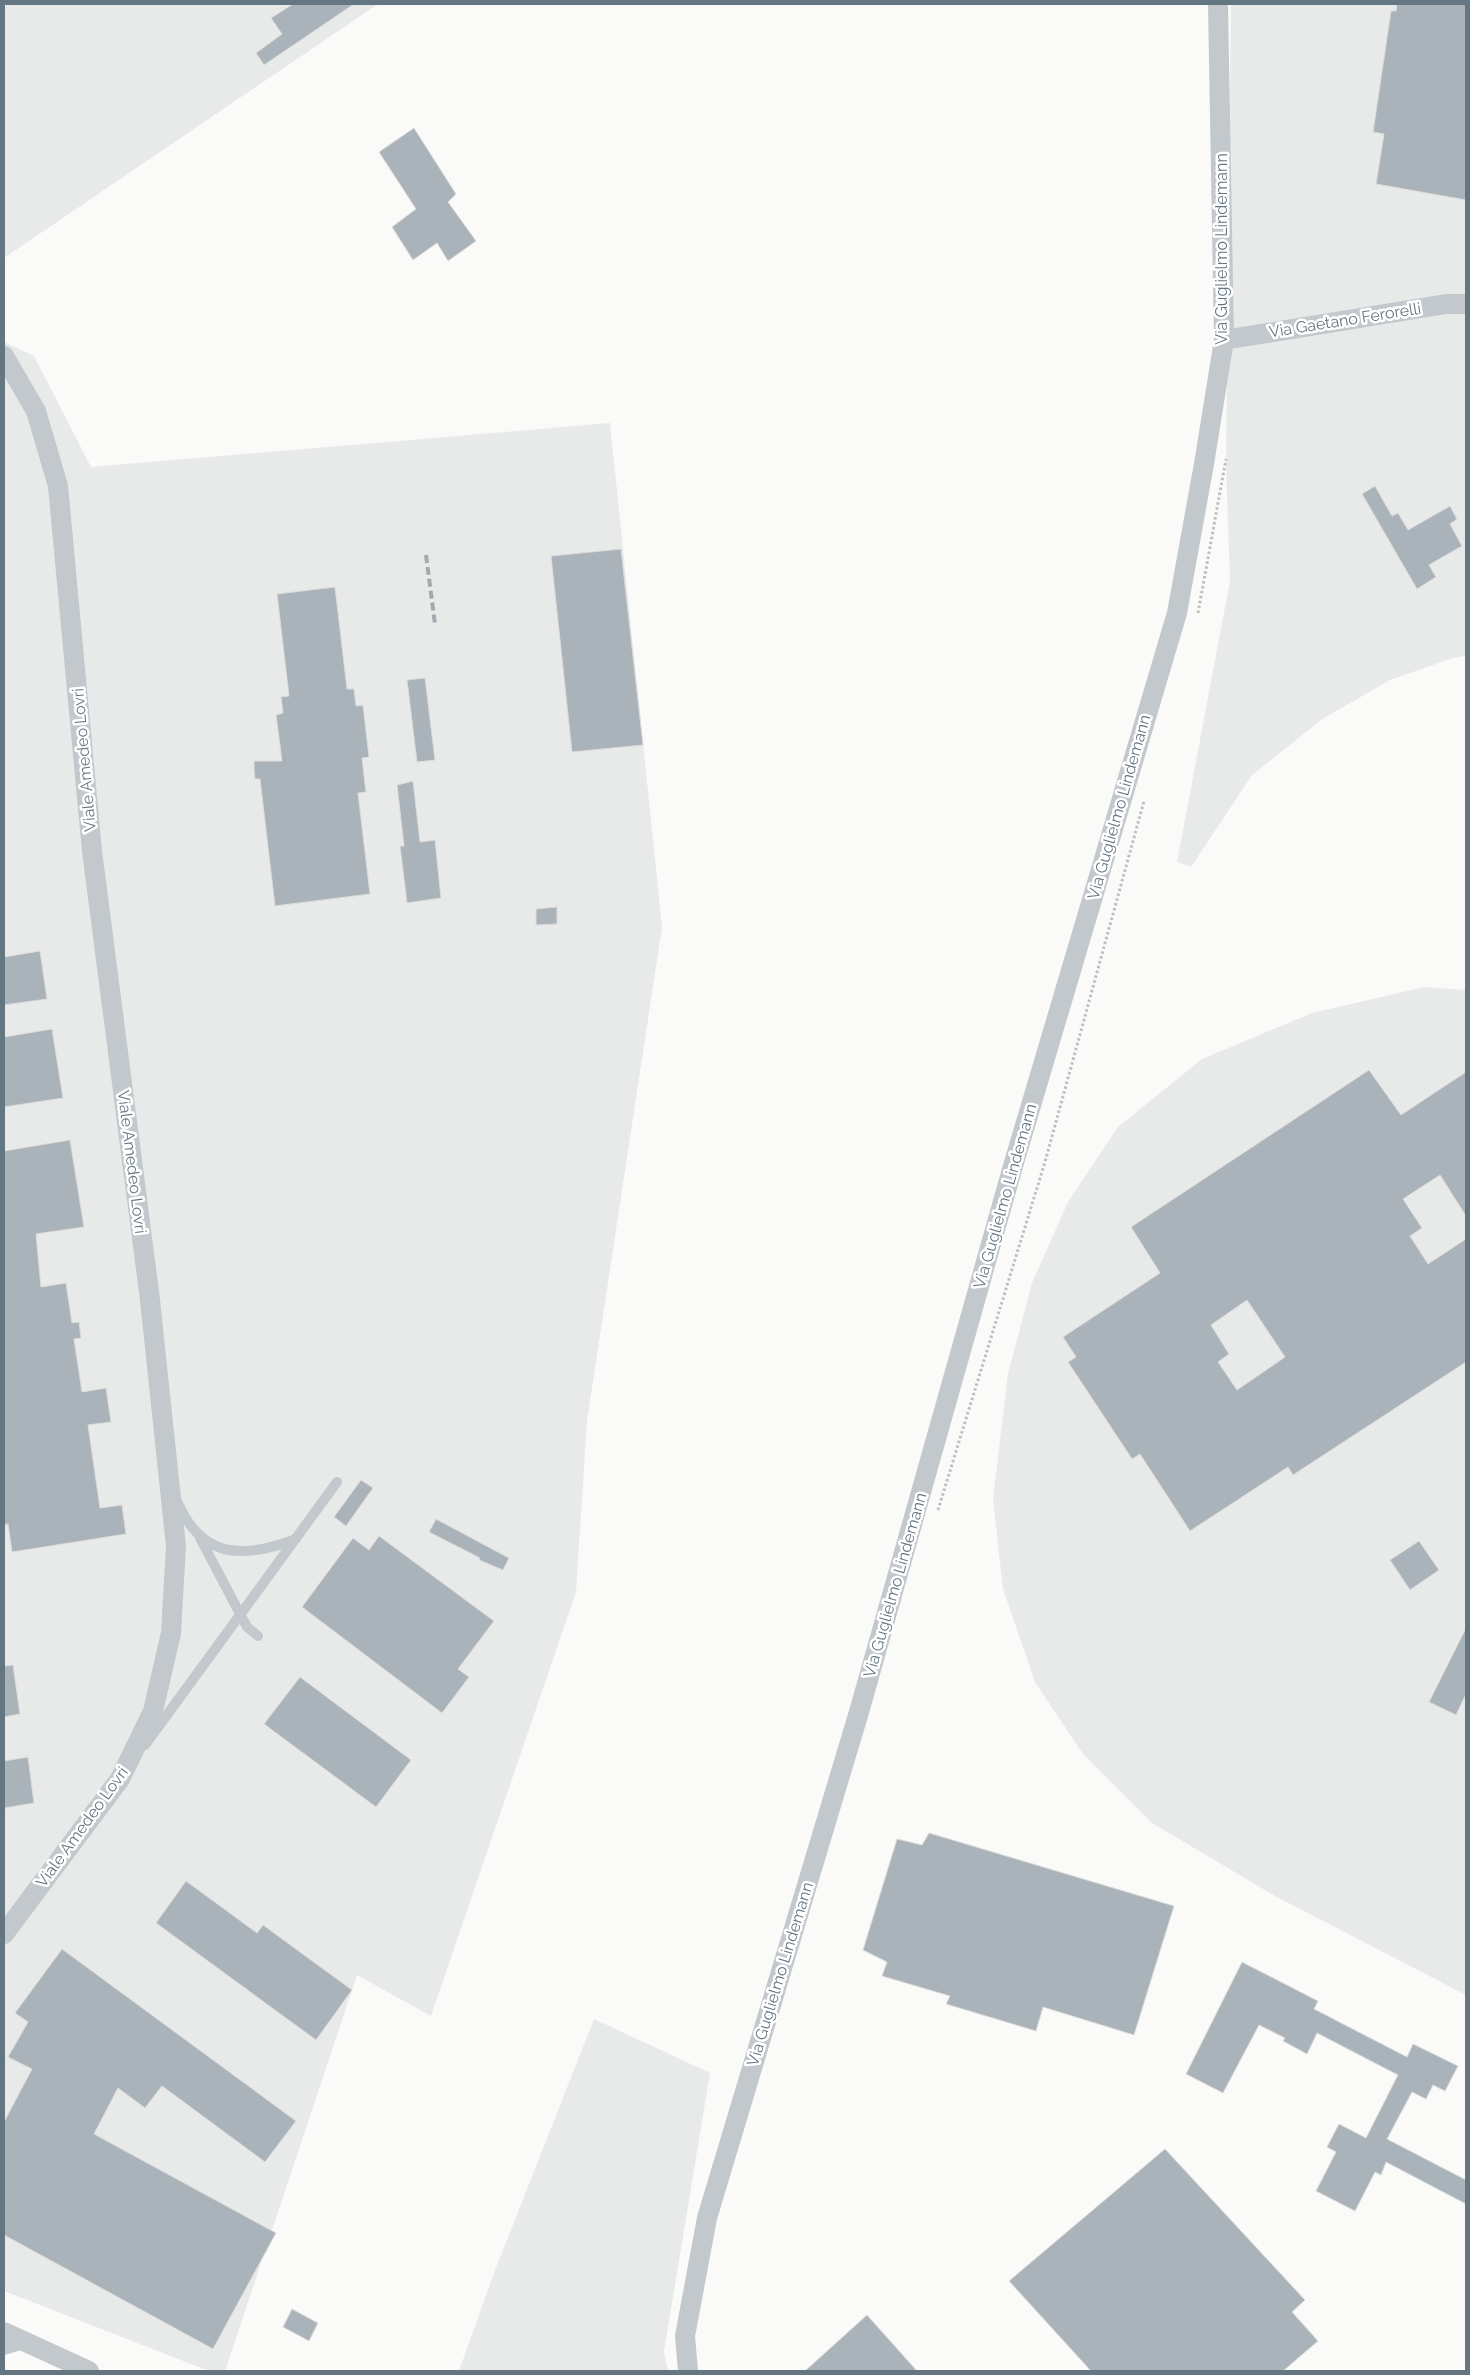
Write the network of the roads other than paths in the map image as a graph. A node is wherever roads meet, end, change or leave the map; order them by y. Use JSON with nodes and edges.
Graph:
{"nodes":[{"id":1,"x":1218,"y":4,"type":"edge"},
{"id":2,"x":1466,"y":304,"type":"edge"},
{"id":3,"x":1224,"y":340,"type":"junction"},
{"id":4,"x":4,"y":356,"type":"edge"},
{"id":5,"x":337,"y":1482,"type":"dead end"},
{"id":6,"x":171,"y":1488,"type":"junction"},
{"id":7,"x":200,"y":1538,"type":"junction"},
{"id":8,"x":296,"y":1539,"type":"junction"},
{"id":9,"x":241,"y":1615,"type":"junction"},
{"id":10,"x":258,"y":1636,"type":"dead end"},
{"id":11,"x":120,"y":1779,"type":"junction"},
{"id":12,"x":4,"y":1934,"type":"edge"},
{"id":13,"x":4,"y":2332,"type":"edge"},
{"id":14,"x":27,"y":2343,"type":"junction"},
{"id":15,"x":4,"y":2350,"type":"edge"},
{"id":16,"x":89,"y":2371,"type":"edge"},
{"id":17,"x":688,"y":2371,"type":"edge"}],
"edges":[{"from":1,"to":3,"type":"street","name":"Via Guglielmo Lindemann"},
{"from":2,"to":3,"type":"street","name":"Via Gaetano Ferorelli"},
{"from":3,"to":17,"type":"street","name":"Via Guglielmo Lindemann"},
{"from":4,"to":6,"type":"street","name":"Viale Amedeo Lovri"},
{"from":5,"to":8,"type":"lane"},
{"from":6,"to":7,"type":"lane"},
{"from":6,"to":11,"type":"street","name":"Viale Amedeo Lovri"},
{"from":7,"to":8,"type":"lane"},
{"from":7,"to":9,"type":"lane"},
{"from":8,"to":9,"type":"lane"},
{"from":9,"to":10,"type":"lane"},
{"from":9,"to":11,"type":"lane"},
{"from":11,"to":12,"type":"street","name":"Viale Amedeo Lovri"},
{"from":13,"to":14,"type":"street"},
{"from":14,"to":15,"type":"lane"},
{"from":14,"to":16,"type":"street"}]}
